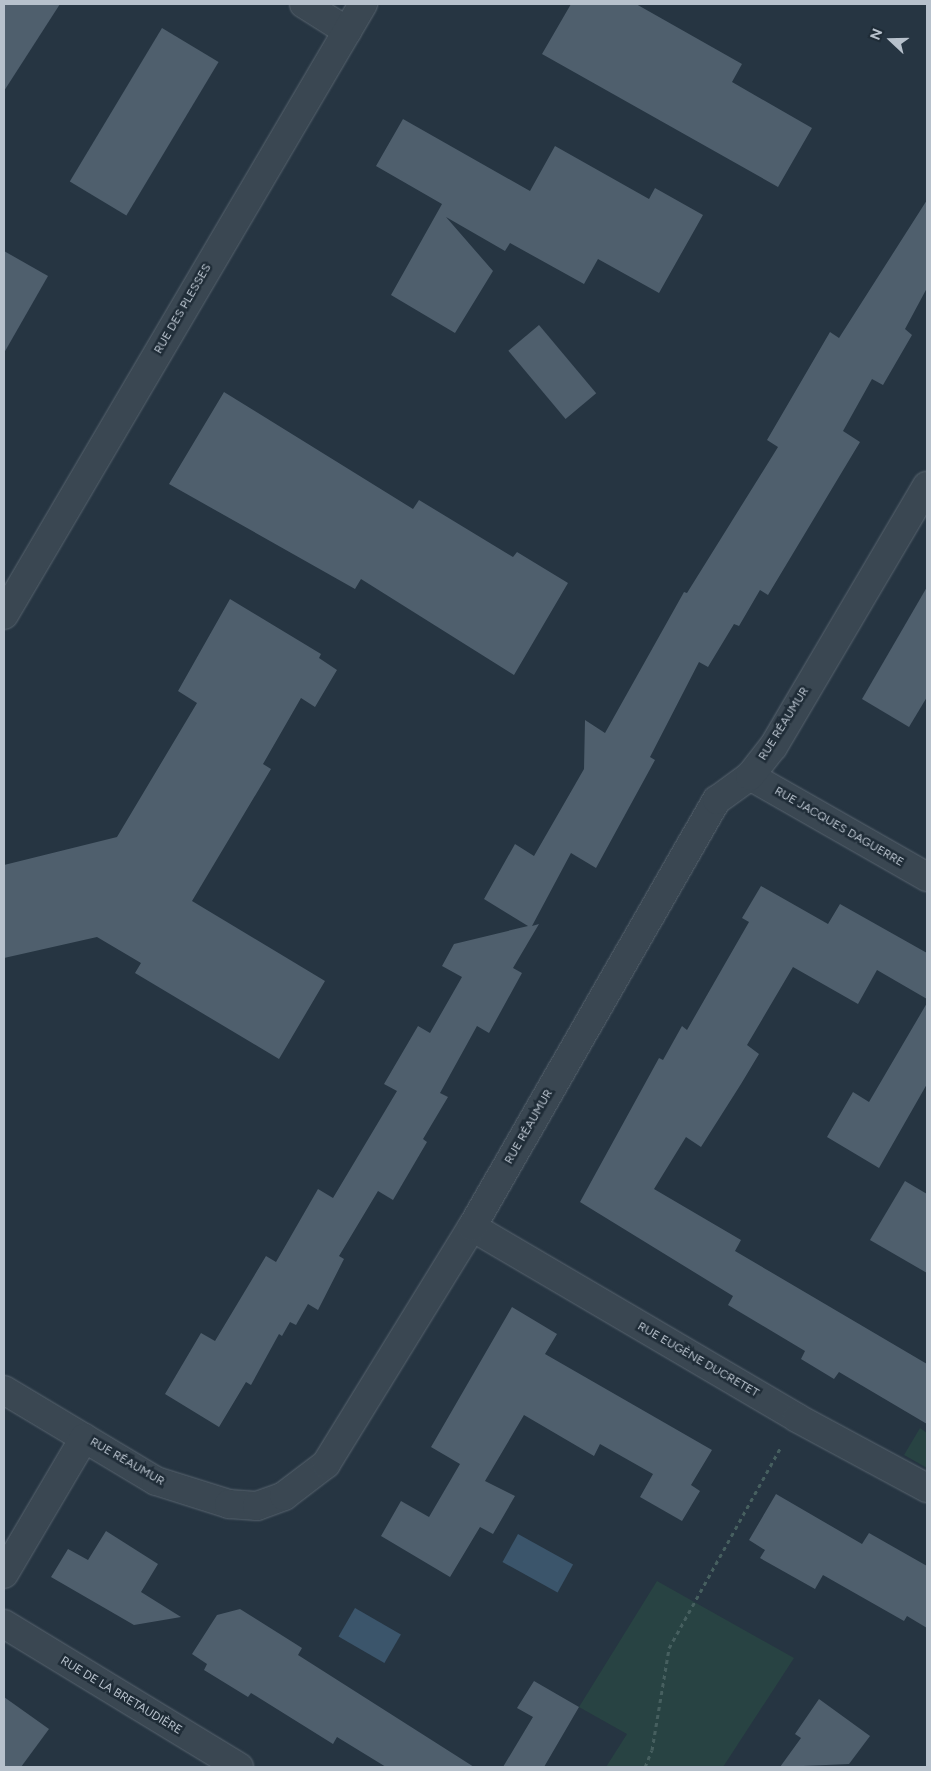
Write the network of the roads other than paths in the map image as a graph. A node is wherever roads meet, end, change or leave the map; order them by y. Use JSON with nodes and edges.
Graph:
{"nodes":[{"id":1,"x":304,"y":4,"type":"edge"},
{"id":2,"x":362,"y":4,"type":"edge"},
{"id":3,"x":347,"y":31,"type":"junction"},
{"id":4,"x":927,"y":486,"type":"edge"},
{"id":5,"x":4,"y":615,"type":"edge"},
{"id":6,"x":750,"y":776,"type":"junction"},
{"id":7,"x":927,"y":877,"type":"edge"},
{"id":8,"x":472,"y":1227,"type":"junction"},
{"id":9,"x":4,"y":1390,"type":"edge"},
{"id":10,"x":84,"y":1438,"type":"junction"},
{"id":11,"x":927,"y":1488,"type":"edge"},
{"id":12,"x":4,"y":1574,"type":"edge"},
{"id":13,"x":4,"y":1624,"type":"edge"},
{"id":14,"x":239,"y":1767,"type":"edge"}],
"edges":[{"from":1,"to":3,"type":"street"},
{"from":2,"to":3,"type":"street","name":"RUE DES PLESSES"},
{"from":3,"to":5,"type":"street","name":"RUE DES PLESSES"},
{"from":4,"to":6,"type":"street","name":"RUE RÉAUMUR"},
{"from":6,"to":7,"type":"street","name":"RUE JACQUES DAGUERRE"},
{"from":6,"to":8,"type":"street","name":"RUE RÉAUMUR"},
{"from":8,"to":10,"type":"street","name":"RUE RÉAUMUR"},
{"from":8,"to":11,"type":"street","name":"RUE EUGÈNE DUCRETET"},
{"from":9,"to":10,"type":"street","name":"RUE RÉAUMUR"},
{"from":10,"to":12,"type":"street"},
{"from":13,"to":14,"type":"street","name":"RUE DE LA BRETAUDIÈRE"}]}
